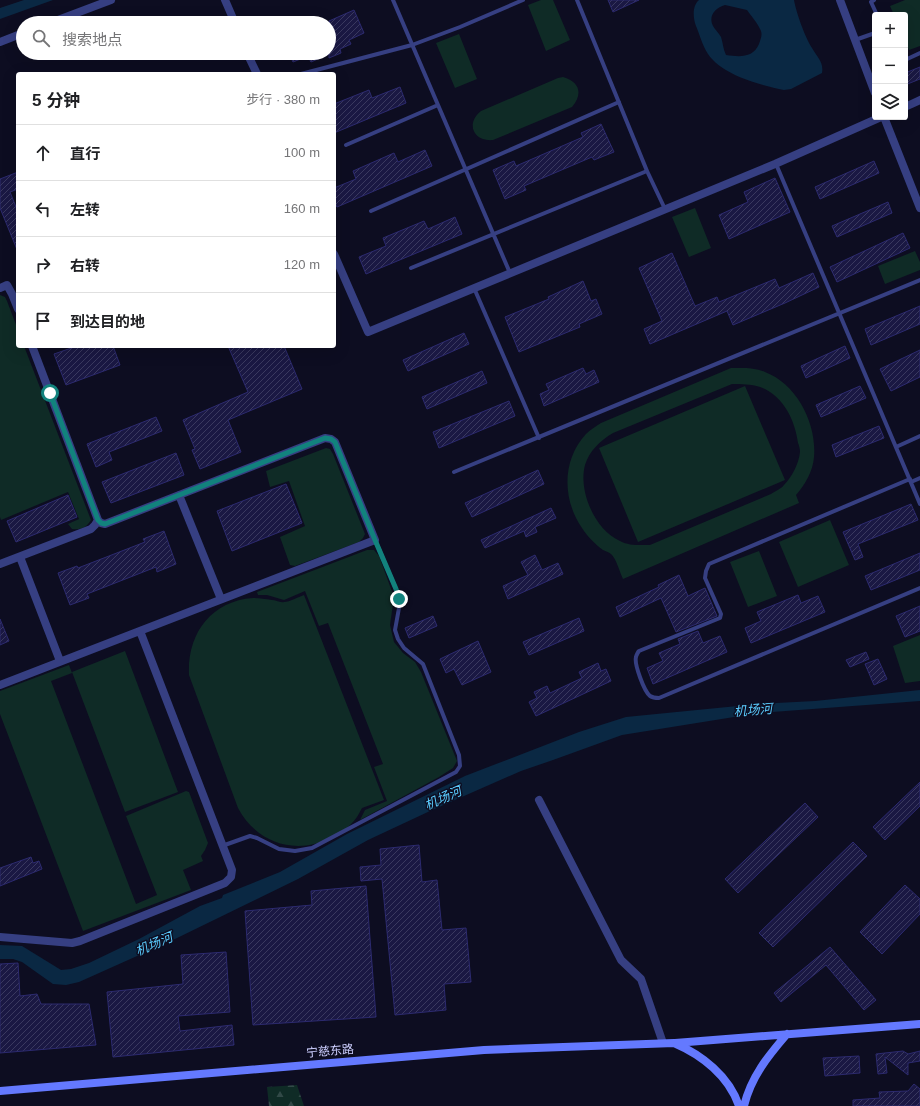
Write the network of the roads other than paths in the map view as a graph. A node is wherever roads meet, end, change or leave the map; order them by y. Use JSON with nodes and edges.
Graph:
{"nodes":[{"id":1,"x":111,"y":0,"type":"edge"},
{"id":2,"x":225,"y":0,"type":"edge"},
{"id":3,"x":393,"y":0,"type":"edge"},
{"id":4,"x":523,"y":0,"type":"edge"},
{"id":5,"x":577,"y":0,"type":"edge"},
{"id":6,"x":840,"y":0,"type":"edge"},
{"id":7,"x":874,"y":0,"type":"edge"},
{"id":8,"x":876,"y":12,"type":"edge"},
{"id":9,"x":69,"y":16,"type":"edge"},
{"id":10,"x":232,"y":16,"type":"edge"},
{"id":11,"x":872,"y":34,"type":"edge"},
{"id":12,"x":16,"y":36,"type":"edge"},
{"id":13,"x":855,"y":40,"type":"junction"},
{"id":14,"x":0,"y":42,"type":"edge"},
{"id":15,"x":412,"y":45,"type":"junction"},
{"id":16,"x":920,"y":53,"type":"edge"},
{"id":17,"x":908,"y":59,"type":"edge"},
{"id":18,"x":251,"y":60,"type":"edge"},
{"id":19,"x":255,"y":72,"type":"edge"},
{"id":20,"x":309,"y":72,"type":"edge"},
{"id":21,"x":872,"y":85,"type":"edge"},
{"id":22,"x":920,"y":100,"type":"edge"},
{"id":23,"x":619,"y":102,"type":"junction"},
{"id":24,"x":438,"y":105,"type":"junction"},
{"id":25,"x":908,"y":105,"type":"edge"},
{"id":26,"x":874,"y":120,"type":"edge"},
{"id":27,"x":885,"y":120,"type":"edge"},
{"id":28,"x":346,"y":145,"type":"dead end"},
{"id":29,"x":776,"y":164,"type":"junction"},
{"id":30,"x":465,"y":169,"type":"junction"},
{"id":31,"x":648,"y":171,"type":"junction"},
{"id":32,"x":920,"y":208,"type":"edge"},
{"id":33,"x":665,"y":209,"type":"junction"},
{"id":34,"x":371,"y":211,"type":"dead end"},
{"id":35,"x":493,"y":235,"type":"junction"},
{"id":36,"x":336,"y":259,"type":"edge"},
{"id":37,"x":412,"y":268,"type":"dead end"},
{"id":38,"x":510,"y":274,"type":"junction"},
{"id":39,"x":920,"y":280,"type":"edge"},
{"id":40,"x":0,"y":288,"type":"edge"},
{"id":41,"x":474,"y":288,"type":"junction"},
{"id":42,"x":16,"y":303,"type":"edge"},
{"id":43,"x":839,"y":314,"type":"junction"},
{"id":44,"x":33,"y":348,"type":"edge"},
{"id":45,"x":920,"y":436,"type":"edge"},
{"id":46,"x":538,"y":438,"type":"junction"},
{"id":47,"x":896,"y":447,"type":"junction"},
{"id":48,"x":454,"y":472,"type":"dead end"},
{"id":49,"x":920,"y":478,"type":"edge"},
{"id":50,"x":910,"y":480,"type":"junction"},
{"id":51,"x":179,"y":495,"type":"junction"},
{"id":52,"x":920,"y":504,"type":"edge"},
{"id":53,"x":98,"y":520,"type":"junction"},
{"id":54,"x":375,"y":540,"type":"junction"},
{"id":55,"x":20,"y":556,"type":"junction"},
{"id":56,"x":0,"y":564,"type":"edge"},
{"id":57,"x":920,"y":588,"type":"edge"},
{"id":58,"x":222,"y":599,"type":"junction"},
{"id":59,"x":140,"y":631,"type":"junction"},
{"id":60,"x":60,"y":661,"type":"junction"},
{"id":61,"x":0,"y":685,"type":"edge"},
{"id":62,"x":539,"y":800,"type":"dead end"},
{"id":63,"x":222,"y":846,"type":"junction"},
{"id":64,"x":0,"y":937,"type":"edge"},
{"id":65,"x":920,"y":1024,"type":"edge"},
{"id":66,"x":787,"y":1034,"type":"junction"},
{"id":67,"x":663,"y":1043,"type":"junction"},
{"id":68,"x":674,"y":1043,"type":"junction"},
{"id":69,"x":0,"y":1091,"type":"edge"},
{"id":70,"x":738,"y":1106,"type":"edge"},
{"id":71,"x":744,"y":1106,"type":"edge"}],
"edges":[{"from":1,"to":9,"type":"street"},
{"from":2,"to":10,"type":"street"},
{"from":3,"to":15,"type":"lane"},
{"from":4,"to":15,"type":"lane"},
{"from":5,"to":23,"type":"lane"},
{"from":6,"to":13,"type":"street"},
{"from":7,"to":8,"type":"lane"},
{"from":11,"to":13,"type":"lane"},
{"from":12,"to":14,"type":"street"},
{"from":13,"to":21,"type":"street"},
{"from":15,"to":20,"type":"lane"},
{"from":15,"to":24,"type":"lane"},
{"from":16,"to":17,"type":"lane"},
{"from":18,"to":19,"type":"street"},
{"from":22,"to":25,"type":"street"},
{"from":23,"to":30,"type":"lane"},
{"from":23,"to":31,"type":"lane"},
{"from":24,"to":28,"type":"lane"},
{"from":24,"to":30,"type":"lane"},
{"from":26,"to":29,"type":"street"},
{"from":27,"to":32,"type":"street"},
{"from":29,"to":33,"type":"street"},
{"from":29,"to":43,"type":"lane"},
{"from":30,"to":34,"type":"lane"},
{"from":30,"to":35,"type":"lane"},
{"from":31,"to":33,"type":"lane"},
{"from":31,"to":35,"type":"lane"},
{"from":33,"to":38,"type":"street"},
{"from":35,"to":37,"type":"lane"},
{"from":35,"to":38,"type":"lane"},
{"from":36,"to":41,"type":"street"},
{"from":38,"to":41,"type":"street"},
{"from":39,"to":43,"type":"lane"},
{"from":40,"to":42,"type":"street"},
{"from":41,"to":46,"type":"lane"},
{"from":43,"to":46,"type":"lane"},
{"from":43,"to":47,"type":"lane"},
{"from":44,"to":53,"type":"street"},
{"from":45,"to":47,"type":"lane"},
{"from":46,"to":48,"type":"lane"},
{"from":47,"to":50,"type":"lane"},
{"from":49,"to":50,"type":"lane"},
{"from":50,"to":52,"type":"lane"},
{"from":50,"to":57,"type":"lane"},
{"from":51,"to":53,"type":"street"},
{"from":51,"to":54,"type":"street"},
{"from":51,"to":58,"type":"street"},
{"from":53,"to":55,"type":"street"},
{"from":54,"to":58,"type":"street"},
{"from":54,"to":63,"type":"lane"},
{"from":55,"to":56,"type":"street"},
{"from":55,"to":60,"type":"street"},
{"from":58,"to":59,"type":"street"},
{"from":59,"to":60,"type":"street"},
{"from":59,"to":63,"type":"street"},
{"from":60,"to":61,"type":"street"},
{"from":62,"to":67,"type":"street"},
{"from":63,"to":64,"type":"street"},
{"from":65,"to":66,"type":"main road","name":"宁慈东路"},
{"from":66,"to":68,"type":"main road","name":"宁慈东路"},
{"from":66,"to":71,"type":"main road"},
{"from":67,"to":68,"type":"main road","name":"宁慈东路"},
{"from":67,"to":69,"type":"main road","name":"宁慈东路"},
{"from":68,"to":70,"type":"main road"}]}
